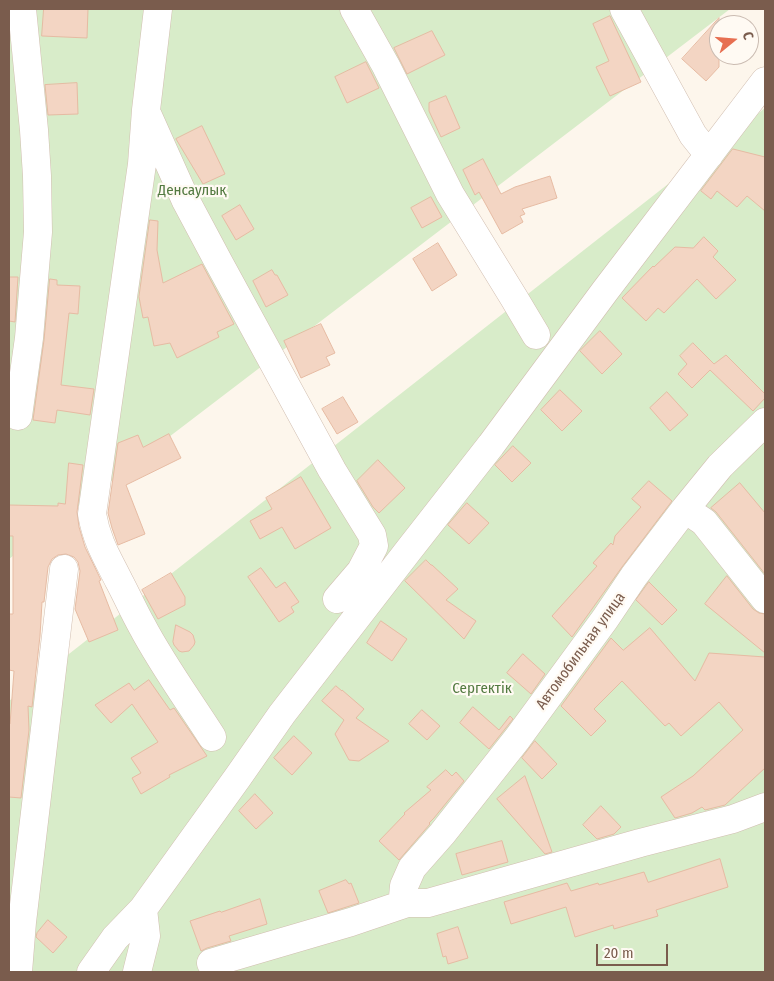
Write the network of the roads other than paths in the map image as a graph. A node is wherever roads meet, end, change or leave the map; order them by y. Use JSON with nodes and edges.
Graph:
{"nodes":[{"id":1,"x":22,"y":9,"type":"edge"},
{"id":2,"x":158,"y":9,"type":"edge"},
{"id":3,"x":354,"y":9,"type":"edge"},
{"id":4,"x":624,"y":9,"type":"edge"},
{"id":5,"x":765,"y":81,"type":"edge"},
{"id":6,"x":146,"y":110,"type":"junction"},
{"id":7,"x":710,"y":155,"type":"junction"},
{"id":8,"x":536,"y":335,"type":"dead end"},
{"id":9,"x":18,"y":416,"type":"dead end"},
{"id":10,"x":765,"y":422,"type":"edge"},
{"id":11,"x":685,"y":509,"type":"junction"},
{"id":12,"x":64,"y":569,"type":"dead end"},
{"id":13,"x":336,"y":599,"type":"dead end"},
{"id":14,"x":765,"y":599,"type":"edge"},
{"id":15,"x":212,"y":737,"type":"dead end"},
{"id":16,"x":765,"y":807,"type":"edge"},
{"id":17,"x":405,"y":894,"type":"junction"},
{"id":18,"x":143,"y":909,"type":"junction"},
{"id":19,"x":211,"y":963,"type":"dead end"},
{"id":20,"x":18,"y":972,"type":"edge"},
{"id":21,"x":91,"y":972,"type":"edge"},
{"id":22,"x":137,"y":972,"type":"edge"}],
"edges":[{"from":1,"to":9,"type":"street"},
{"from":2,"to":6,"type":"street"},
{"from":3,"to":8,"type":"street"},
{"from":4,"to":7,"type":"street"},
{"from":5,"to":7,"type":"street"},
{"from":6,"to":13,"type":"street"},
{"from":6,"to":15,"type":"street"},
{"from":7,"to":18,"type":"street"},
{"from":10,"to":11,"type":"street","name":"Автомобильная улица"},
{"from":11,"to":14,"type":"street"},
{"from":11,"to":17,"type":"street","name":"Автомобильная улица"},
{"from":12,"to":20,"type":"street"},
{"from":16,"to":17,"type":"street"},
{"from":17,"to":19,"type":"street"},
{"from":18,"to":21,"type":"street"},
{"from":18,"to":22,"type":"street"}]}
